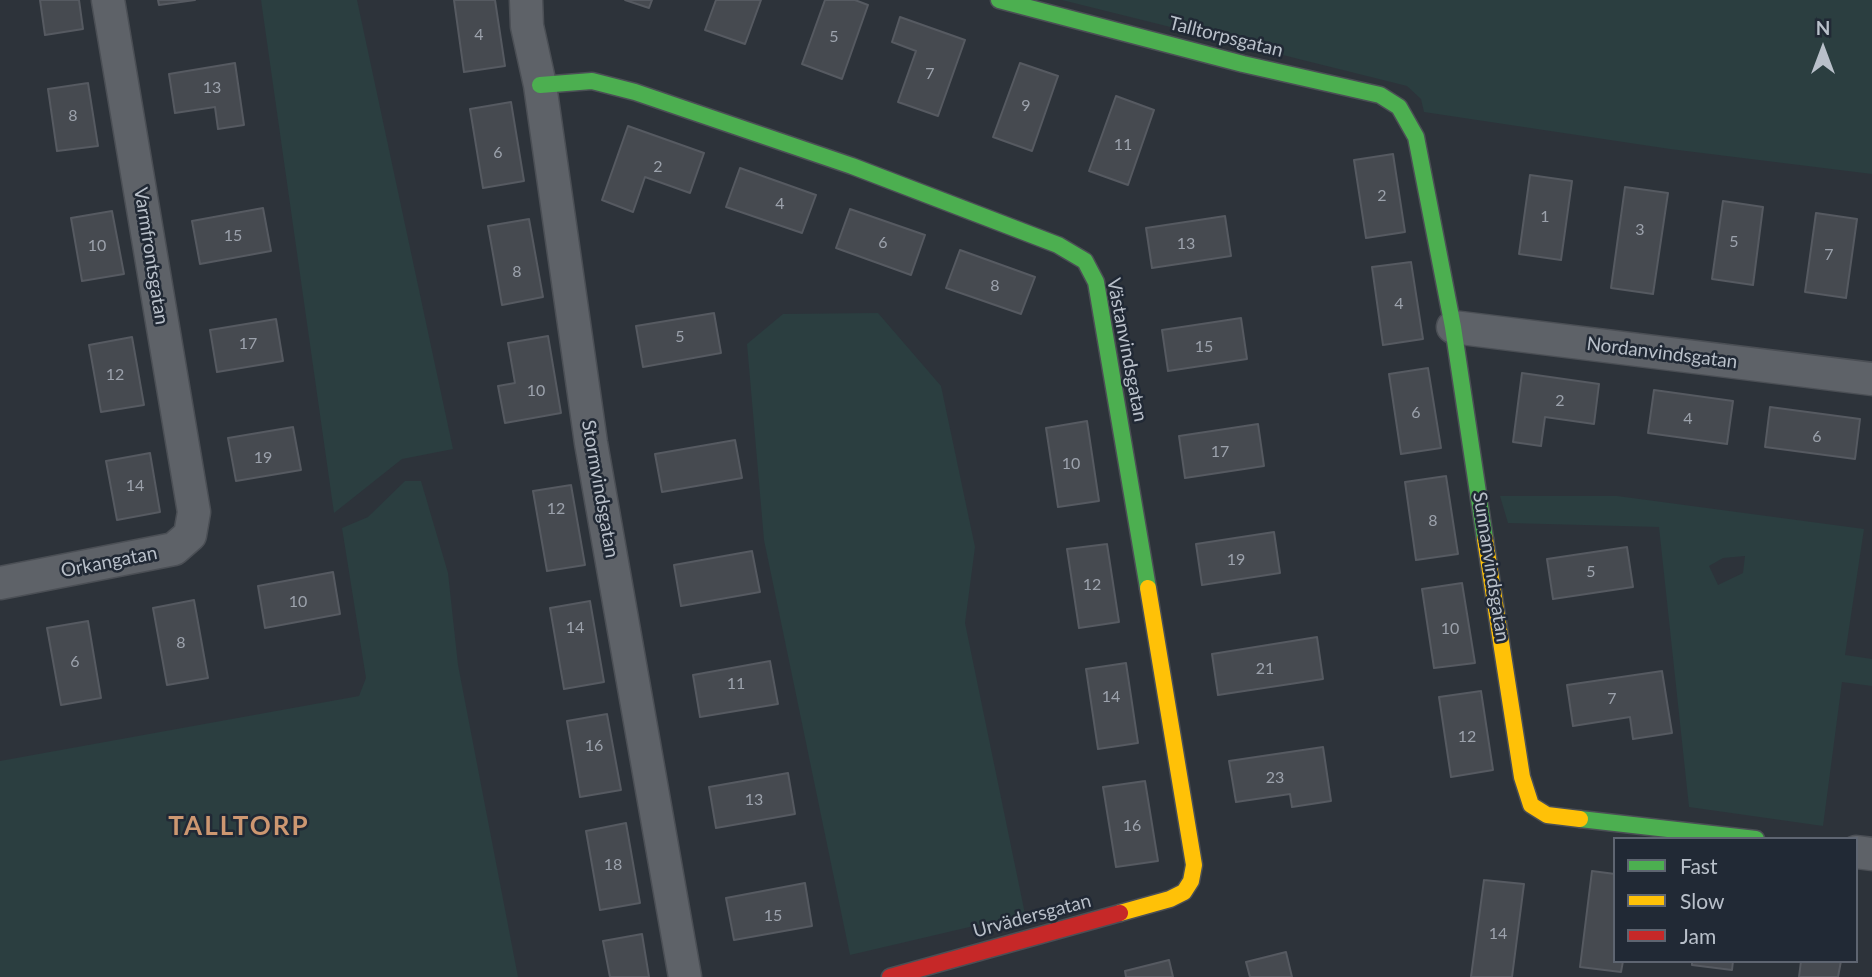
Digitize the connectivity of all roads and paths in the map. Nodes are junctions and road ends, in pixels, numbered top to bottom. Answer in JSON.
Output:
{"nodes":[{"id":1,"x":108,"y":0,"type":"edge"},
{"id":2,"x":526,"y":0,"type":"edge"},
{"id":3,"x":999,"y":0,"type":"edge"},
{"id":4,"x":540,"y":85,"type":"junction"},
{"id":5,"x":1399,"y":107,"type":"joint"},
{"id":6,"x":1453,"y":327,"type":"junction"},
{"id":7,"x":1872,"y":379,"type":"edge"},
{"id":8,"x":194,"y":512,"type":"joint"},
{"id":9,"x":0,"y":583,"type":"edge"},
{"id":10,"x":1739,"y":837,"type":"edge"},
{"id":11,"x":1184,"y":892,"type":"joint"},
{"id":12,"x":685,"y":977,"type":"edge"},
{"id":13,"x":890,"y":977,"type":"edge"}],
"edges":[{"from":1,"to":8,"type":"street","name":"Varmfrontsgatan"},
{"from":2,"to":4,"type":"street","name":"Stormvindsgatan"},
{"from":3,"to":5,"type":"street","name":"Talltorpsgatan"},
{"from":4,"to":11,"type":"street","name":"Västanvindsgatan"},
{"from":4,"to":12,"type":"street","name":"Stormvindsgatan"},
{"from":5,"to":6,"type":"street","name":"Sunnanvindsgatan"},
{"from":6,"to":7,"type":"street","name":"Nordanvindsgatan"},
{"from":6,"to":10,"type":"street","name":"Sunnanvindsgatan"},
{"from":8,"to":9,"type":"street","name":"Orkangatan"},
{"from":11,"to":13,"type":"street","name":"Urvädersgatan"}]}
